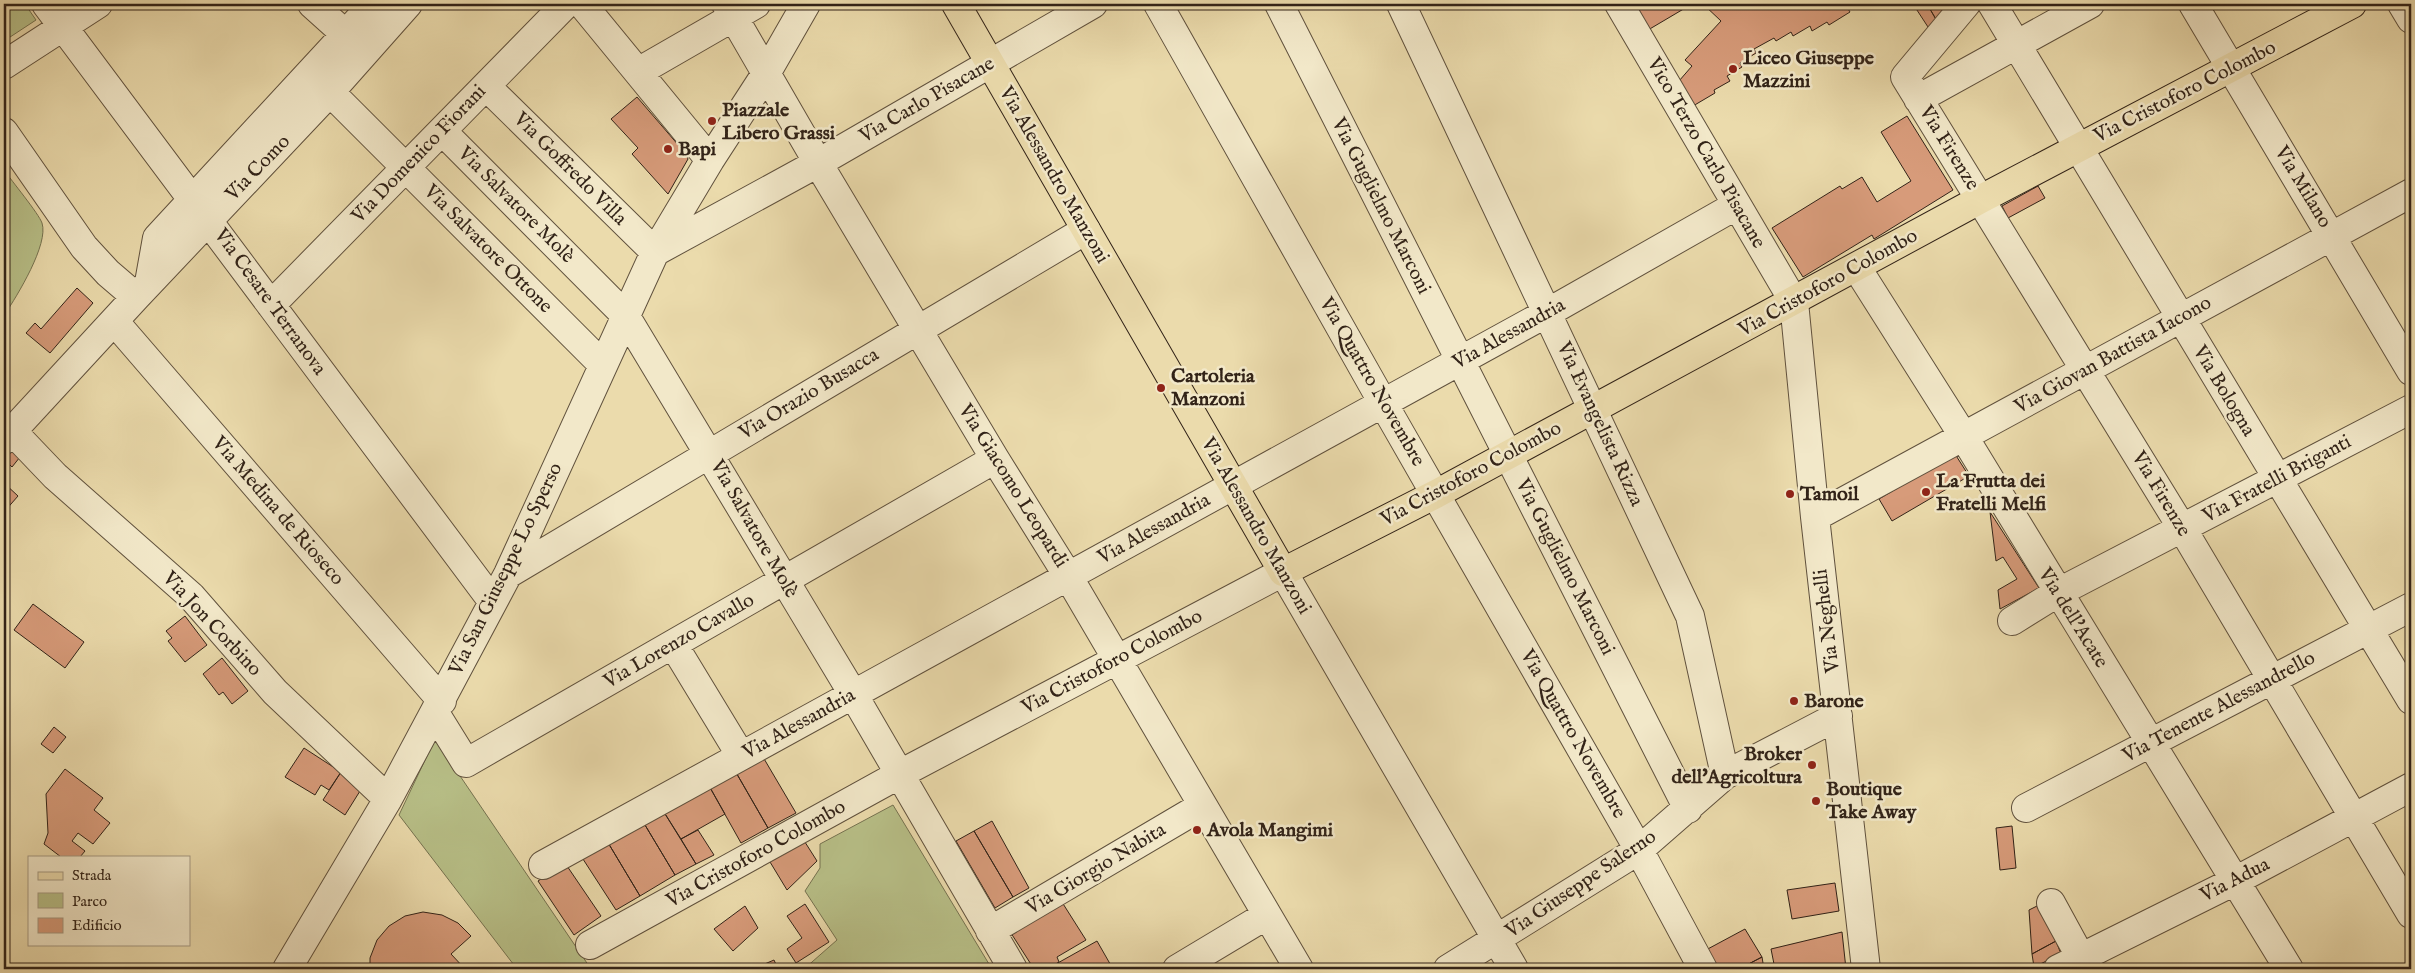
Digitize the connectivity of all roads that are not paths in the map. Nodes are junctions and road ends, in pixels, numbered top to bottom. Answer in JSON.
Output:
{"nodes":[{"id":1,"x":46,"y":4,"type":"edge"},
{"id":2,"x":98,"y":4,"type":"edge"},
{"id":3,"x":312,"y":4,"type":"edge"},
{"id":4,"x":378,"y":4,"type":"edge"},
{"id":5,"x":408,"y":4,"type":"edge"},
{"id":6,"x":566,"y":4,"type":"edge"},
{"id":7,"x":582,"y":4,"type":"edge"},
{"id":8,"x":806,"y":4,"type":"edge"},
{"id":9,"x":956,"y":4,"type":"edge"},
{"id":10,"x":1093,"y":4,"type":"edge"},
{"id":11,"x":1158,"y":4,"type":"edge"},
{"id":12,"x":1279,"y":4,"type":"edge"},
{"id":13,"x":1401,"y":4,"type":"edge"},
{"id":14,"x":1619,"y":4,"type":"edge"},
{"id":15,"x":1966,"y":4,"type":"edge"},
{"id":16,"x":1992,"y":4,"type":"edge"},
{"id":17,"x":2090,"y":4,"type":"edge"},
{"id":18,"x":2193,"y":4,"type":"edge"},
{"id":19,"x":2352,"y":4,"type":"edge"},
{"id":20,"x":2402,"y":4,"type":"edge"},
{"id":21,"x":739,"y":8,"type":"edge"},
{"id":22,"x":2411,"y":20,"type":"edge"},
{"id":23,"x":63,"y":27,"type":"junction"},
{"id":24,"x":356,"y":43,"type":"junction"},
{"id":25,"x":2015,"y":44,"type":"junction"},
{"id":26,"x":990,"y":63,"type":"junction"},
{"id":27,"x":4,"y":65,"type":"edge"},
{"id":28,"x":2231,"y":69,"type":"junction"},
{"id":29,"x":638,"y":72,"type":"junction"},
{"id":30,"x":767,"y":72,"type":"junction"},
{"id":31,"x":486,"y":86,"type":"junction"},
{"id":32,"x":1911,"y":88,"type":"junction"},
{"id":33,"x":330,"y":92,"type":"junction"},
{"id":34,"x":442,"y":131,"type":"junction"},
{"id":35,"x":4,"y":132,"type":"edge"},
{"id":36,"x":2078,"y":147,"type":"junction"},
{"id":37,"x":710,"y":160,"type":"junction"},
{"id":38,"x":818,"y":163,"type":"junction"},
{"id":39,"x":406,"y":167,"type":"junction"},
{"id":40,"x":2411,"y":193,"type":"edge"},
{"id":41,"x":1981,"y":199,"type":"junction"},
{"id":42,"x":1737,"y":205,"type":"junction"},
{"id":43,"x":201,"y":209,"type":"junction"},
{"id":44,"x":1086,"y":230,"type":"junction"},
{"id":45,"x":2333,"y":236,"type":"junction"},
{"id":46,"x":655,"y":252,"type":"junction"},
{"id":47,"x":1857,"y":268,"type":"junction"},
{"id":48,"x":142,"y":290,"type":"junction"},
{"id":49,"x":1794,"y":302,"type":"junction"},
{"id":50,"x":271,"y":305,"type":"junction"},
{"id":51,"x":1547,"y":313,"type":"junction"},
{"id":52,"x":625,"y":315,"type":"junction"},
{"id":53,"x":2180,"y":318,"type":"junction"},
{"id":54,"x":114,"y":321,"type":"junction"},
{"id":55,"x":918,"y":330,"type":"junction"},
{"id":56,"x":1460,"y":361,"type":"junction"},
{"id":57,"x":603,"y":365,"type":"junction"},
{"id":58,"x":2085,"y":371,"type":"junction"},
{"id":59,"x":2411,"y":371,"type":"edge"},
{"id":60,"x":1383,"y":403,"type":"junction"},
{"id":61,"x":1593,"y":409,"type":"junction"},
{"id":62,"x":2411,"y":409,"type":"edge"},
{"id":63,"x":8,"y":436,"type":"edge"},
{"id":64,"x":1964,"y":436,"type":"junction"},
{"id":65,"x":709,"y":453,"type":"junction"},
{"id":66,"x":1507,"y":454,"type":"junction"},
{"id":67,"x":995,"y":459,"type":"junction"},
{"id":68,"x":2277,"y":479,"type":"junction"},
{"id":69,"x":1232,"y":486,"type":"junction"},
{"id":70,"x":1436,"y":494,"type":"junction"},
{"id":71,"x":1815,"y":517,"type":"junction"},
{"id":72,"x":2182,"y":528,"type":"junction"},
{"id":73,"x":1282,"y":572,"type":"junction"},
{"id":74,"x":508,"y":574,"type":"junction"},
{"id":75,"x":1068,"y":576,"type":"junction"},
{"id":76,"x":784,"y":580,"type":"junction"},
{"id":77,"x":2057,"y":593,"type":"junction"},
{"id":78,"x":493,"y":602,"type":"junction"},
{"id":79,"x":2411,"y":606,"type":"edge"},
{"id":80,"x":2012,"y":621,"type":"dead end"},
{"id":81,"x":2368,"y":629,"type":"junction"},
{"id":82,"x":673,"y":644,"type":"junction"},
{"id":83,"x":1116,"y":659,"type":"junction"},
{"id":84,"x":2272,"y":680,"type":"junction"},
{"id":85,"x":853,"y":694,"type":"junction"},
{"id":86,"x":2411,"y":700,"type":"edge"},
{"id":87,"x":438,"y":707,"type":"junction"},
{"id":88,"x":1838,"y":716,"type":"junction"},
{"id":89,"x":2150,"y":743,"type":"junction"},
{"id":90,"x":741,"y":756,"type":"junction"},
{"id":91,"x":900,"y":774,"type":"junction"},
{"id":92,"x":1726,"y":775,"type":"junction"},
{"id":93,"x":2411,"y":787,"type":"edge"},
{"id":94,"x":388,"y":799,"type":"junction"},
{"id":95,"x":1202,"y":806,"type":"junction"},
{"id":96,"x":2026,"y":808,"type":"dead end"},
{"id":97,"x":1688,"y":809,"type":"junction"},
{"id":98,"x":2354,"y":818,"type":"junction"},
{"id":99,"x":1639,"y":850,"type":"junction"},
{"id":100,"x":543,"y":865,"type":"dead end"},
{"id":101,"x":2235,"y":881,"type":"junction"},
{"id":102,"x":2051,"y":903,"type":"dead end"},
{"id":103,"x":2411,"y":914,"type":"edge"},
{"id":104,"x":1267,"y":915,"type":"junction"},
{"id":105,"x":990,"y":931,"type":"junction"},
{"id":106,"x":1498,"y":940,"type":"junction"},
{"id":107,"x":590,"y":945,"type":"dead end"},
{"id":108,"x":2075,"y":965,"type":"edge"},
{"id":109,"x":287,"y":969,"type":"edge"},
{"id":110,"x":1013,"y":969,"type":"edge"},
{"id":111,"x":1177,"y":969,"type":"edge"},
{"id":112,"x":1299,"y":969,"type":"edge"},
{"id":113,"x":1448,"y":969,"type":"edge"},
{"id":114,"x":1514,"y":969,"type":"edge"},
{"id":115,"x":1703,"y":969,"type":"edge"},
{"id":116,"x":1866,"y":969,"type":"edge"},
{"id":117,"x":2289,"y":969,"type":"edge"}],
"edges":[{"from":1,"to":23,"type":"street","name":"Via Cesare Terranova"},
{"from":2,"to":23,"type":"street"},
{"from":3,"to":24,"type":"street"},
{"from":4,"to":24,"type":"street"},
{"from":5,"to":24,"type":"street","name":"Via Como"},
{"from":6,"to":31,"type":"street","name":"Via Domenico Fiorani"},
{"from":7,"to":29,"type":"street"},
{"from":8,"to":30,"type":"street","name":"Via San Giuseppe Lo Sperso"},
{"from":9,"to":26,"type":"main road","name":"Via Alessandro Manzoni"},
{"from":10,"to":26,"type":"street","name":"Via Carlo Pisacane"},
{"from":11,"to":60,"type":"street","name":"Via Quattro Novembre"},
{"from":12,"to":56,"type":"street","name":"Via Guglielmo Marconi"},
{"from":13,"to":51,"type":"street","name":"Via Evangelista Rizza"},
{"from":14,"to":42,"type":"street","name":"Vico Terzo Carlo Pisacane"},
{"from":15,"to":32,"type":"street"},
{"from":16,"to":25,"type":"street","name":"Via Bologna"},
{"from":17,"to":25,"type":"street"},
{"from":18,"to":28,"type":"street","name":"Via Milano"},
{"from":19,"to":28,"type":"main road","name":"Via Cristoforo Colombo"},
{"from":20,"to":22,"type":"street"},
{"from":21,"to":29,"type":"street"},
{"from":21,"to":30,"type":"street","name":"Via Giacomo Leopardi"},
{"from":23,"to":27,"type":"street"},
{"from":23,"to":43,"type":"street","name":"Via Cesare Terranova"},
{"from":24,"to":33,"type":"street","name":"Via Como"},
{"from":24,"to":43,"type":"street"},
{"from":25,"to":32,"type":"street"},
{"from":25,"to":36,"type":"street","name":"Via Bologna"},
{"from":26,"to":38,"type":"street","name":"Via Carlo Pisacane"},
{"from":26,"to":44,"type":"main road","name":"Via Alessandro Manzoni"},
{"from":28,"to":36,"type":"main road","name":"Via Cristoforo Colombo"},
{"from":28,"to":45,"type":"street","name":"Via Milano"},
{"from":29,"to":37,"type":"street"},
{"from":30,"to":37,"type":"street","name":"Via San Giuseppe Lo Sperso"},
{"from":30,"to":38,"type":"street","name":"Via Giacomo Leopardi"},
{"from":31,"to":34,"type":"street","name":"Via Domenico Fiorani"},
{"from":31,"to":46,"type":"street","name":"Via Goffredo Villa"},
{"from":32,"to":41,"type":"street","name":"Via Firenze"},
{"from":33,"to":39,"type":"street","name":"Via Salvatore Ottone"},
{"from":33,"to":43,"type":"street","name":"Via Como"},
{"from":34,"to":39,"type":"street","name":"Via Domenico Fiorani"},
{"from":34,"to":52,"type":"street","name":"Via Salvatore Molè"},
{"from":35,"to":48,"type":"street"},
{"from":36,"to":41,"type":"main road","name":"Via Cristoforo Colombo"},
{"from":36,"to":53,"type":"street","name":"Via Bologna"},
{"from":37,"to":46,"type":"street","name":"Via San Giuseppe Lo Sperso"},
{"from":38,"to":46,"type":"street","name":"Via Carlo Pisacane"},
{"from":38,"to":55,"type":"street","name":"Via Giacomo Leopardi"},
{"from":39,"to":50,"type":"street","name":"Via Domenico Fiorani"},
{"from":39,"to":57,"type":"street","name":"Via Salvatore Ottone"},
{"from":40,"to":45,"type":"street","name":"Via Giovan Battista Iacono"},
{"from":41,"to":47,"type":"main road","name":"Via Cristoforo Colombo"},
{"from":41,"to":58,"type":"street","name":"Via Firenze"},
{"from":42,"to":49,"type":"street","name":"Vico Terzo Carlo Pisacane"},
{"from":42,"to":51,"type":"street","name":"Via Alessandria"},
{"from":43,"to":48,"type":"street"},
{"from":43,"to":50,"type":"street","name":"Via Cesare Terranova"},
{"from":44,"to":55,"type":"street","name":"Via Orazio Busacca"},
{"from":44,"to":69,"type":"main road","name":"Via Alessandro Manzoni"},
{"from":45,"to":53,"type":"street","name":"Via Giovan Battista Iacono"},
{"from":45,"to":59,"type":"street","name":"Via Milano"},
{"from":46,"to":52,"type":"street","name":"Via San Giuseppe Lo Sperso"},
{"from":47,"to":49,"type":"main road","name":"Via Cristoforo Colombo"},
{"from":47,"to":64,"type":"street","name":"Via dell'Acate"},
{"from":48,"to":54,"type":"street"},
{"from":49,"to":61,"type":"main road","name":"Via Cristoforo Colombo"},
{"from":49,"to":71,"type":"street","name":"Via Neghelli"},
{"from":50,"to":78,"type":"street","name":"Via Cesare Terranova"},
{"from":51,"to":56,"type":"street","name":"Via Alessandria"},
{"from":51,"to":61,"type":"street","name":"Via Evangelista Rizza"},
{"from":52,"to":57,"type":"street","name":"Via San Giuseppe Lo Sperso"},
{"from":52,"to":65,"type":"street","name":"Via Salvatore Molè"},
{"from":53,"to":58,"type":"street","name":"Via Giovan Battista Iacono"},
{"from":53,"to":68,"type":"street","name":"Via Bologna"},
{"from":54,"to":63,"type":"street"},
{"from":54,"to":87,"type":"street","name":"Via Medina de Rioseco"},
{"from":55,"to":65,"type":"street","name":"Via Orazio Busacca"},
{"from":55,"to":67,"type":"street","name":"Via Giacomo Leopardi"},
{"from":56,"to":60,"type":"street","name":"Via Alessandria"},
{"from":56,"to":66,"type":"street","name":"Via Guglielmo Marconi"},
{"from":57,"to":74,"type":"street","name":"Via San Giuseppe Lo Sperso"},
{"from":58,"to":64,"type":"street","name":"Via Giovan Battista Iacono"},
{"from":58,"to":72,"type":"street","name":"Via Firenze"},
{"from":60,"to":69,"type":"street","name":"Via Alessandria"},
{"from":60,"to":70,"type":"street","name":"Via Quattro Novembre"},
{"from":61,"to":66,"type":"main road","name":"Via Cristoforo Colombo"},
{"from":61,"to":92,"type":"street","name":"Via Evangelista Rizza"},
{"from":62,"to":68,"type":"street","name":"Via Fratelli Briganti"},
{"from":63,"to":94,"type":"street","name":"Via Jon Corbino"},
{"from":64,"to":71,"type":"street","name":"Via Giovan Battista Iacono"},
{"from":64,"to":77,"type":"street","name":"Via dell'Acate"},
{"from":65,"to":74,"type":"street","name":"Via Orazio Busacca"},
{"from":65,"to":76,"type":"street","name":"Via Salvatore Molè"},
{"from":66,"to":70,"type":"main road","name":"Via Cristoforo Colombo"},
{"from":66,"to":97,"type":"street","name":"Via Guglielmo Marconi"},
{"from":67,"to":75,"type":"street","name":"Via Giacomo Leopardi"},
{"from":67,"to":76,"type":"street","name":"Via Lorenzo Cavallo"},
{"from":68,"to":72,"type":"street","name":"Via Fratelli Briganti"},
{"from":68,"to":81,"type":"street","name":"Via Bologna"},
{"from":69,"to":73,"type":"main road","name":"Via Alessandro Manzoni"},
{"from":69,"to":75,"type":"street","name":"Via Alessandria"},
{"from":70,"to":73,"type":"main road","name":"Via Cristoforo Colombo"},
{"from":70,"to":99,"type":"street","name":"Via Quattro Novembre"},
{"from":71,"to":88,"type":"street","name":"Via Neghelli"},
{"from":72,"to":77,"type":"street","name":"Via Fratelli Briganti"},
{"from":72,"to":84,"type":"street","name":"Via Firenze"},
{"from":73,"to":83,"type":"street","name":"Via Cristoforo Colombo"},
{"from":73,"to":106,"type":"street","name":"Via Alessandro Manzoni"},
{"from":74,"to":78,"type":"street","name":"Via San Giuseppe Lo Sperso"},
{"from":75,"to":83,"type":"street","name":"Via Giacomo Leopardi"},
{"from":75,"to":85,"type":"street","name":"Via Alessandria"},
{"from":76,"to":82,"type":"street","name":"Via Lorenzo Cavallo"},
{"from":76,"to":85,"type":"street","name":"Via Salvatore Molè"},
{"from":77,"to":80,"type":"street","name":"Via Fratelli Briganti"},
{"from":77,"to":89,"type":"street","name":"Via dell'Acate"},
{"from":78,"to":87,"type":"street","name":"Via San Giuseppe Lo Sperso"},
{"from":79,"to":81,"type":"street","name":"Via Tenente Alessandrello"},
{"from":81,"to":84,"type":"street","name":"Via Tenente Alessandrello"},
{"from":81,"to":86,"type":"street","name":"Via Bologna"},
{"from":82,"to":87,"type":"street","name":"Via Lorenzo Cavallo"},
{"from":82,"to":90,"type":"street"},
{"from":83,"to":91,"type":"street","name":"Via Cristoforo Colombo"},
{"from":83,"to":95,"type":"street","name":"Via Giacomo Leopardi"},
{"from":84,"to":89,"type":"street","name":"Via Tenente Alessandrello"},
{"from":84,"to":98,"type":"street","name":"Via Firenze"},
{"from":85,"to":90,"type":"street","name":"Via Alessandria"},
{"from":85,"to":91,"type":"street","name":"Via Salvatore Molè"},
{"from":87,"to":94,"type":"street","name":"Via San Giuseppe Lo Sperso"},
{"from":88,"to":92,"type":"street","name":"Via Giuseppe Salerno"},
{"from":88,"to":116,"type":"street","name":"Via Neghelli"},
{"from":89,"to":96,"type":"street","name":"Via Tenente Alessandrello"},
{"from":89,"to":101,"type":"street","name":"Via dell'Acate"},
{"from":90,"to":100,"type":"street","name":"Via Alessandria"},
{"from":91,"to":105,"type":"street","name":"Via Salvatore Molè"},
{"from":91,"to":107,"type":"street","name":"Via Cristoforo Colombo"},
{"from":92,"to":97,"type":"street","name":"Via Giuseppe Salerno"},
{"from":93,"to":98,"type":"street","name":"Via Adua"},
{"from":94,"to":109,"type":"street","name":"Via San Giuseppe Lo Sperso"},
{"from":95,"to":104,"type":"street","name":"Via Giacomo Leopardi"},
{"from":95,"to":105,"type":"street","name":"Via Giorgio Nabita"},
{"from":97,"to":99,"type":"street","name":"Via Giuseppe Salerno"},
{"from":98,"to":101,"type":"street","name":"Via Adua"},
{"from":98,"to":103,"type":"street","name":"Via Firenze"},
{"from":99,"to":106,"type":"street","name":"Via Giuseppe Salerno"},
{"from":99,"to":115,"type":"street","name":"Via Quattro Novembre"},
{"from":101,"to":108,"type":"street","name":"Via Adua"},
{"from":101,"to":117,"type":"street","name":"Via dell'Acate"},
{"from":102,"to":108,"type":"street"},
{"from":104,"to":111,"type":"street"},
{"from":104,"to":112,"type":"street","name":"Via Giacomo Leopardi"},
{"from":105,"to":110,"type":"street","name":"Via Salvatore Molè"},
{"from":106,"to":113,"type":"street","name":"Via Giuseppe Salerno"},
{"from":106,"to":114,"type":"street","name":"Via Alessandro Manzoni"}]}
